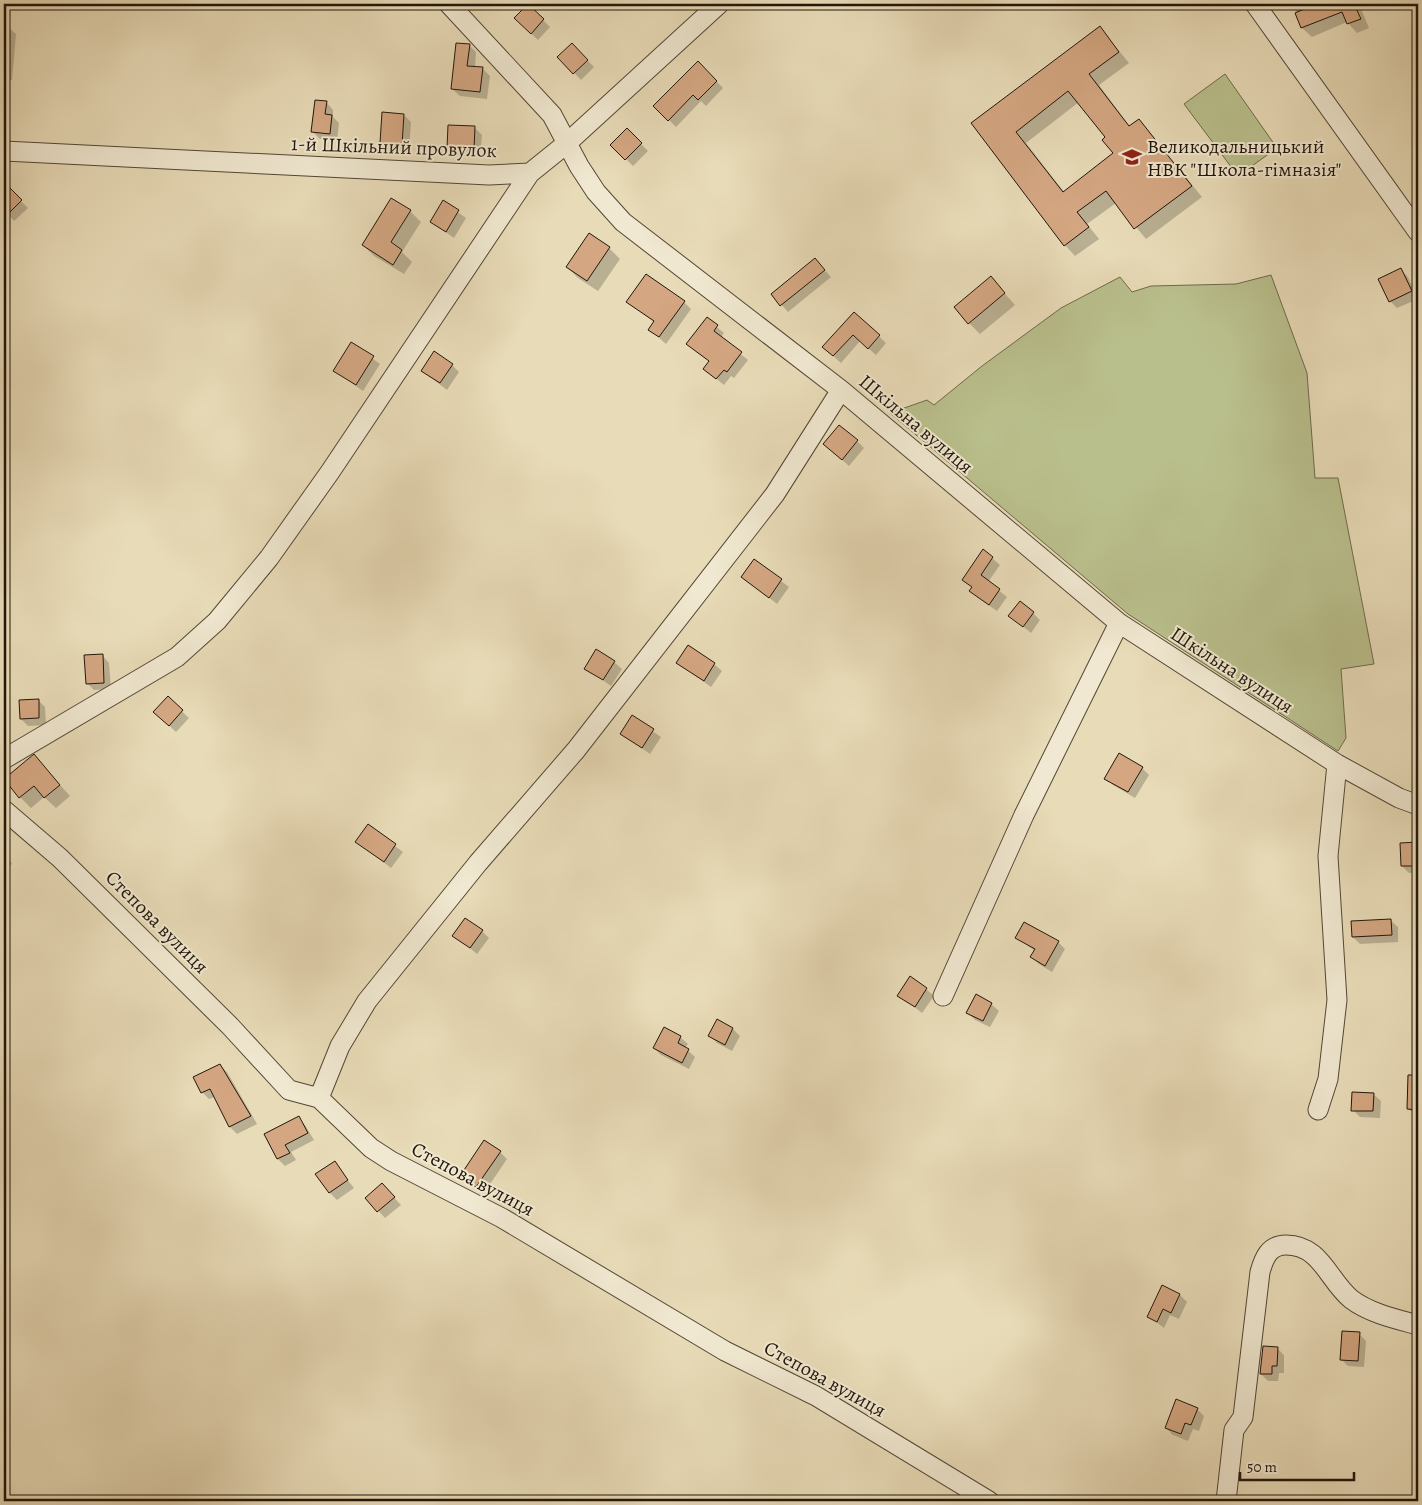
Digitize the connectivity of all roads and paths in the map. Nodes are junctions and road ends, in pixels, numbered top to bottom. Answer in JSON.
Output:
{"nodes":[{"id":1,"x":449,"y":4,"type":"edge"},
{"id":2,"x":719,"y":4,"type":"edge"},
{"id":3,"x":1254,"y":4,"type":"edge"},
{"id":4,"x":566,"y":144,"type":"junction"},
{"id":5,"x":4,"y":151,"type":"edge"},
{"id":6,"x":530,"y":173,"type":"junction"},
{"id":7,"x":1418,"y":232,"type":"edge"},
{"id":8,"x":841,"y":390,"type":"junction"},
{"id":9,"x":1119,"y":623,"type":"junction"},
{"id":10,"x":4,"y":759,"type":"edge"},
{"id":11,"x":1337,"y":764,"type":"junction"},
{"id":12,"x":1418,"y":805,"type":"edge"},
{"id":13,"x":4,"y":810,"type":"edge"},
{"id":14,"x":943,"y":996,"type":"dead end"},
{"id":15,"x":319,"y":1098,"type":"junction"},
{"id":16,"x":1318,"y":1110,"type":"dead end"},
{"id":17,"x":1418,"y":1325,"type":"edge"},
{"id":18,"x":989,"y":1501,"type":"edge"},
{"id":19,"x":1226,"y":1501,"type":"edge"}],
"edges":[{"from":1,"to":4,"type":"street","name":"Шкільна вулиця"},
{"from":2,"to":4,"type":"street"},
{"from":3,"to":7,"type":"street"},
{"from":4,"to":6,"type":"street"},
{"from":4,"to":8,"type":"street","name":"Шкільна вулиця"},
{"from":5,"to":6,"type":"street","name":"1-й Шкільний провулок"},
{"from":6,"to":10,"type":"street"},
{"from":8,"to":9,"type":"street","name":"Шкільна вулиця"},
{"from":8,"to":15,"type":"street"},
{"from":9,"to":11,"type":"street","name":"Шкільна вулиця"},
{"from":9,"to":14,"type":"street"},
{"from":11,"to":12,"type":"street","name":"Шкільна вулиця"},
{"from":11,"to":16,"type":"street"},
{"from":13,"to":15,"type":"street","name":"Степова вулиця"},
{"from":15,"to":18,"type":"street","name":"Степова вулиця"},
{"from":17,"to":19,"type":"street"}]}
